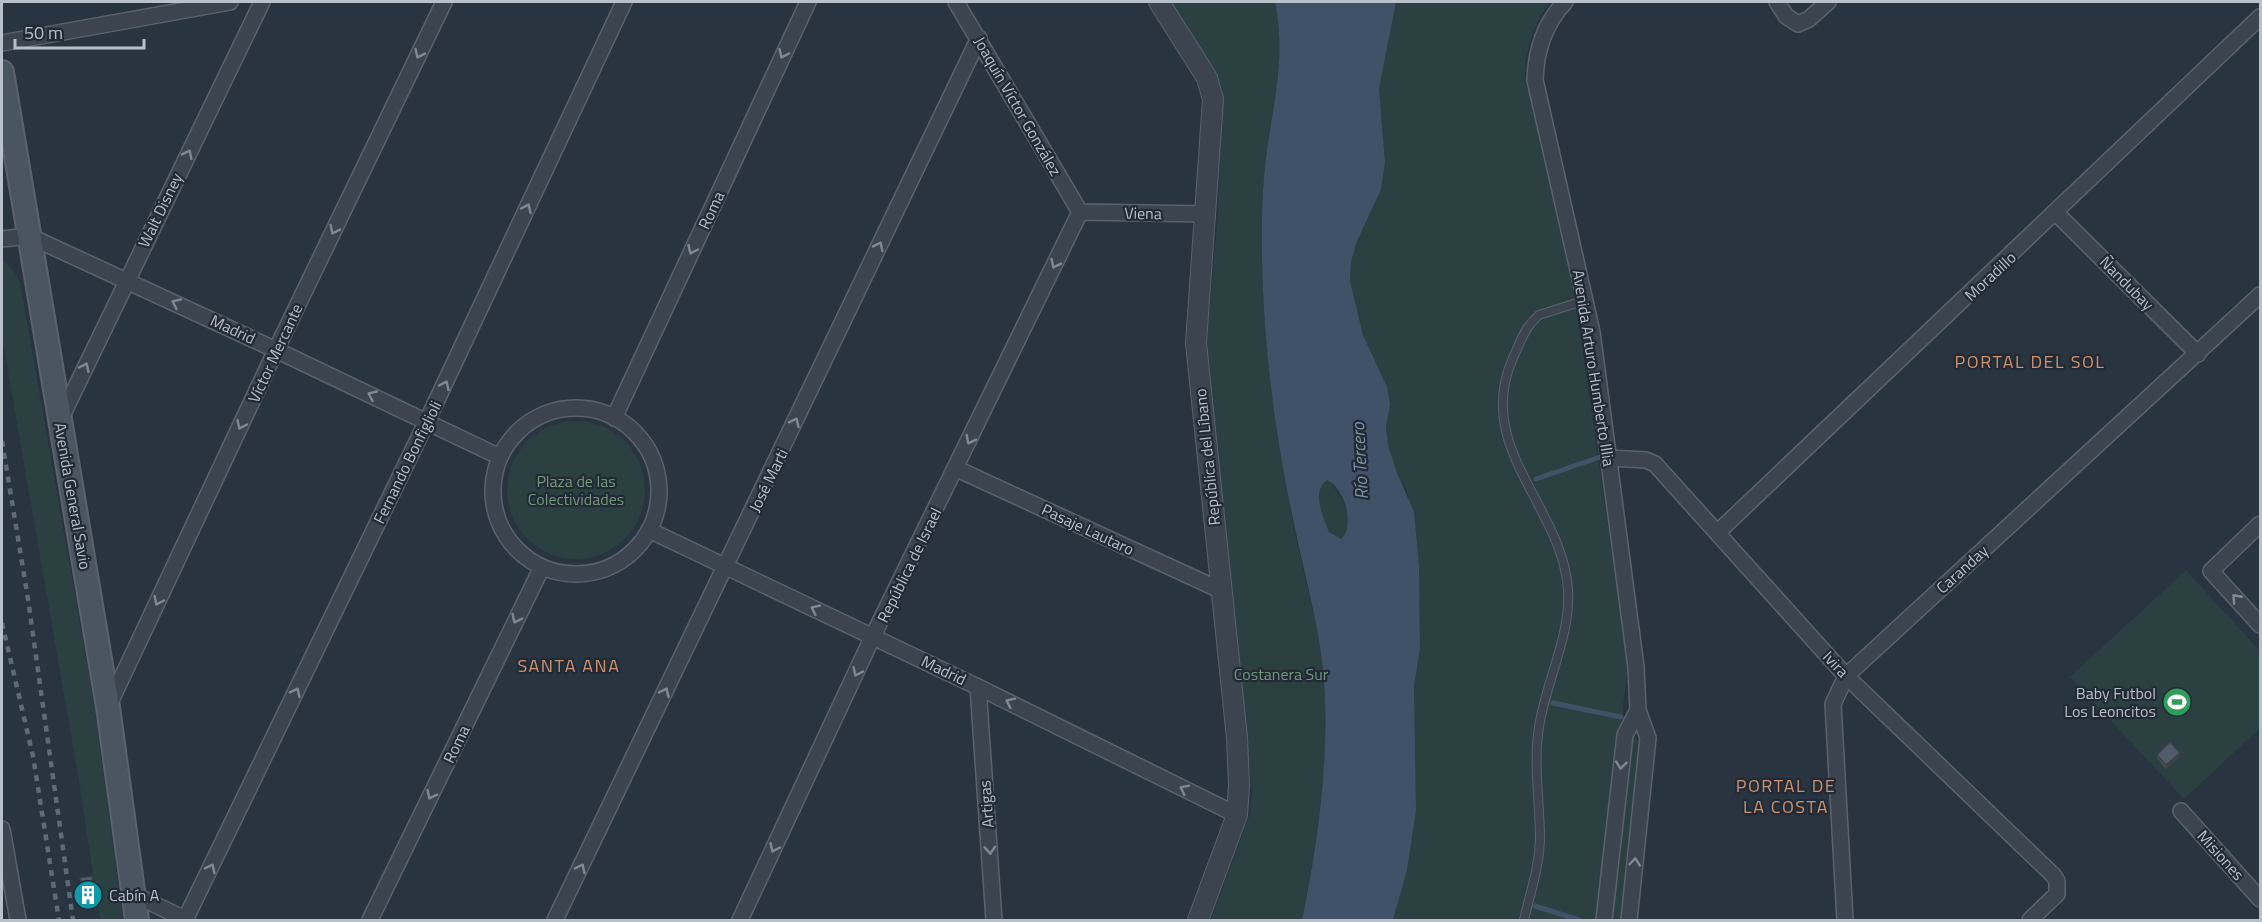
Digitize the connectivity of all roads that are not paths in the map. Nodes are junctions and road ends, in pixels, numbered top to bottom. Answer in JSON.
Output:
{"nodes":[{"id":1,"x":230,"y":2,"type":"edge"},
{"id":2,"x":262,"y":2,"type":"edge"},
{"id":3,"x":444,"y":2,"type":"edge"},
{"id":4,"x":624,"y":2,"type":"edge"},
{"id":5,"x":808,"y":2,"type":"edge"},
{"id":6,"x":957,"y":2,"type":"edge"},
{"id":7,"x":1159,"y":2,"type":"edge"},
{"id":8,"x":1565,"y":2,"type":"edge"},
{"id":9,"x":1777,"y":2,"type":"edge"},
{"id":10,"x":1828,"y":2,"type":"edge"},
{"id":11,"x":2260,"y":17,"type":"edge"},
{"id":12,"x":979,"y":38,"type":"junction"},
{"id":13,"x":2,"y":43,"type":"edge"},
{"id":14,"x":2,"y":72,"type":"edge"},
{"id":15,"x":1080,"y":212,"type":"junction"},
{"id":16,"x":2056,"y":213,"type":"junction"},
{"id":17,"x":1207,"y":214,"type":"junction"},
{"id":18,"x":29,"y":236,"type":"junction"},
{"id":19,"x":2,"y":239,"type":"edge"},
{"id":20,"x":126,"y":279,"type":"junction"},
{"id":21,"x":2260,"y":296,"type":"edge"},
{"id":22,"x":1586,"y":300,"type":"junction"},
{"id":23,"x":276,"y":350,"type":"junction"},
{"id":24,"x":2198,"y":354,"type":"junction"},
{"id":25,"x":614,"y":418,"type":"junction"},
{"id":26,"x":60,"y":420,"type":"junction"},
{"id":27,"x":428,"y":421,"type":"junction"},
{"id":28,"x":500,"y":457,"type":"junction"},
{"id":29,"x":1609,"y":458,"type":"junction"},
{"id":30,"x":957,"y":469,"type":"junction"},
{"id":31,"x":2260,"y":525,"type":"edge"},
{"id":32,"x":649,"y":530,"type":"junction"},
{"id":33,"x":1718,"y":532,"type":"junction"},
{"id":34,"x":726,"y":566,"type":"junction"},
{"id":35,"x":542,"y":567,"type":"junction"},
{"id":36,"x":1220,"y":590,"type":"junction"},
{"id":37,"x":2260,"y":625,"type":"edge"},
{"id":38,"x":873,"y":636,"type":"junction"},
{"id":39,"x":1846,"y":676,"type":"junction"},
{"id":40,"x":978,"y":687,"type":"junction"},
{"id":41,"x":108,"y":706,"type":"junction"},
{"id":42,"x":1638,"y":710,"type":"junction"},
{"id":43,"x":2181,"y":811,"type":"dead end"},
{"id":44,"x":1237,"y":815,"type":"junction"},
{"id":45,"x":2,"y":829,"type":"edge"},
{"id":46,"x":133,"y":894,"type":"junction"},
{"id":47,"x":2260,"y":899,"type":"edge"},
{"id":48,"x":186,"y":920,"type":"edge"},
{"id":49,"x":18,"y":921,"type":"edge"},
{"id":50,"x":136,"y":921,"type":"edge"},
{"id":51,"x":370,"y":921,"type":"edge"},
{"id":52,"x":555,"y":921,"type":"edge"},
{"id":53,"x":740,"y":921,"type":"edge"},
{"id":54,"x":994,"y":921,"type":"edge"},
{"id":55,"x":1198,"y":921,"type":"edge"},
{"id":56,"x":1524,"y":921,"type":"edge"},
{"id":57,"x":1604,"y":921,"type":"edge"},
{"id":58,"x":1629,"y":921,"type":"edge"},
{"id":59,"x":1845,"y":921,"type":"edge"},
{"id":60,"x":2030,"y":921,"type":"edge"}],
"edges":[{"from":1,"to":13,"type":"street"},
{"from":20,"to":2,"type":"street","name":"Walt Disney","one_way":true},
{"from":3,"to":23,"type":"street","name":"Víctor Mercante","one_way":true},
{"from":27,"to":4,"type":"street","name":"Fernando Bonfiglioli","one_way":true},
{"from":5,"to":25,"type":"street","name":"Roma","one_way":true},
{"from":6,"to":12,"type":"street","name":"Joaquín Víctor González"},
{"from":7,"to":17,"type":"street","name":"República del Líbano"},
{"from":8,"to":22,"type":"street","name":"Avenida Arturo Humberto Illia"},
{"from":9,"to":10,"type":"street"},
{"from":11,"to":16,"type":"street","name":"Moradillo"},
{"from":12,"to":15,"type":"street","name":"Joaquín Víctor González"},
{"from":34,"to":12,"type":"street","name":"José Marti","one_way":true},
{"from":14,"to":18,"type":"main road","name":"Avenida General Savio"},
{"from":15,"to":17,"type":"street","name":"Viena"},
{"from":15,"to":30,"type":"street","name":"República de Israel","one_way":true},
{"from":16,"to":24,"type":"street","name":"Ñandubay"},
{"from":16,"to":33,"type":"street","name":"Moradillo"},
{"from":17,"to":36,"type":"street","name":"República del Líbano"},
{"from":18,"to":19,"type":"street"},
{"from":18,"to":20,"type":"street","name":"Madrid"},
{"from":18,"to":26,"type":"main road","name":"Avenida General Savio"},
{"from":23,"to":20,"type":"street","name":"Madrid","one_way":true},
{"from":26,"to":20,"type":"street","name":"Walt Disney","one_way":true},
{"from":21,"to":24,"type":"street","name":"Caranday"},
{"from":22,"to":29,"type":"street","name":"Avenida Arturo Humberto Illia"},
{"from":22,"to":56,"type":"lane"},
{"from":27,"to":23,"type":"street","name":"Madrid","one_way":true},
{"from":23,"to":41,"type":"street","name":"Víctor Mercante","one_way":true},
{"from":24,"to":39,"type":"street","name":"Caranday"},
{"from":25,"to":28,"type":"street"},
{"from":25,"to":32,"type":"street"},
{"from":26,"to":41,"type":"main road","name":"Avenida General Savio"},
{"from":27,"to":28,"type":"street","name":"Madrid"},
{"from":48,"to":27,"type":"street","name":"Fernando Bonfiglioli","one_way":true},
{"from":28,"to":35,"type":"street"},
{"from":29,"to":33,"type":"street","name":"Ivira"},
{"from":29,"to":42,"type":"street","name":"Avenida Arturo Humberto Illia"},
{"from":30,"to":36,"type":"street","name":"Pasaje Lautaro"},
{"from":30,"to":38,"type":"street","name":"República de Israel"},
{"from":37,"to":31,"type":"street","one_way":true},
{"from":32,"to":34,"type":"street","name":"Madrid"},
{"from":32,"to":35,"type":"street"},
{"from":33,"to":39,"type":"street","name":"Ivira"},
{"from":38,"to":34,"type":"street","name":"Madrid","one_way":true},
{"from":52,"to":34,"type":"street","name":"José Marti","one_way":true},
{"from":35,"to":51,"type":"street","name":"Roma","one_way":true},
{"from":36,"to":44,"type":"street","name":"República del Líbano"},
{"from":38,"to":40,"type":"street","name":"Madrid"},
{"from":38,"to":53,"type":"street","name":"República de Israel","one_way":true},
{"from":39,"to":59,"type":"street","name":"Caranday"},
{"from":39,"to":60,"type":"street","name":"Ivira"},
{"from":44,"to":40,"type":"street","name":"Madrid","one_way":true},
{"from":40,"to":54,"type":"street","name":"Artigas","one_way":true},
{"from":41,"to":46,"type":"main road","name":"Avenida General Savio"},
{"from":42,"to":57,"type":"street","name":"Avenida Arturo Humberto Illia","one_way":true},
{"from":58,"to":42,"type":"street","name":"Avenida Arturo Humberto Illia","one_way":true},
{"from":43,"to":47,"type":"street","name":"Misiones"},
{"from":44,"to":55,"type":"street","name":"República del Líbano"},
{"from":45,"to":49,"type":"street"},
{"from":46,"to":48,"type":"street"},
{"from":46,"to":50,"type":"main road","name":"Avenida General Savio"}]}
